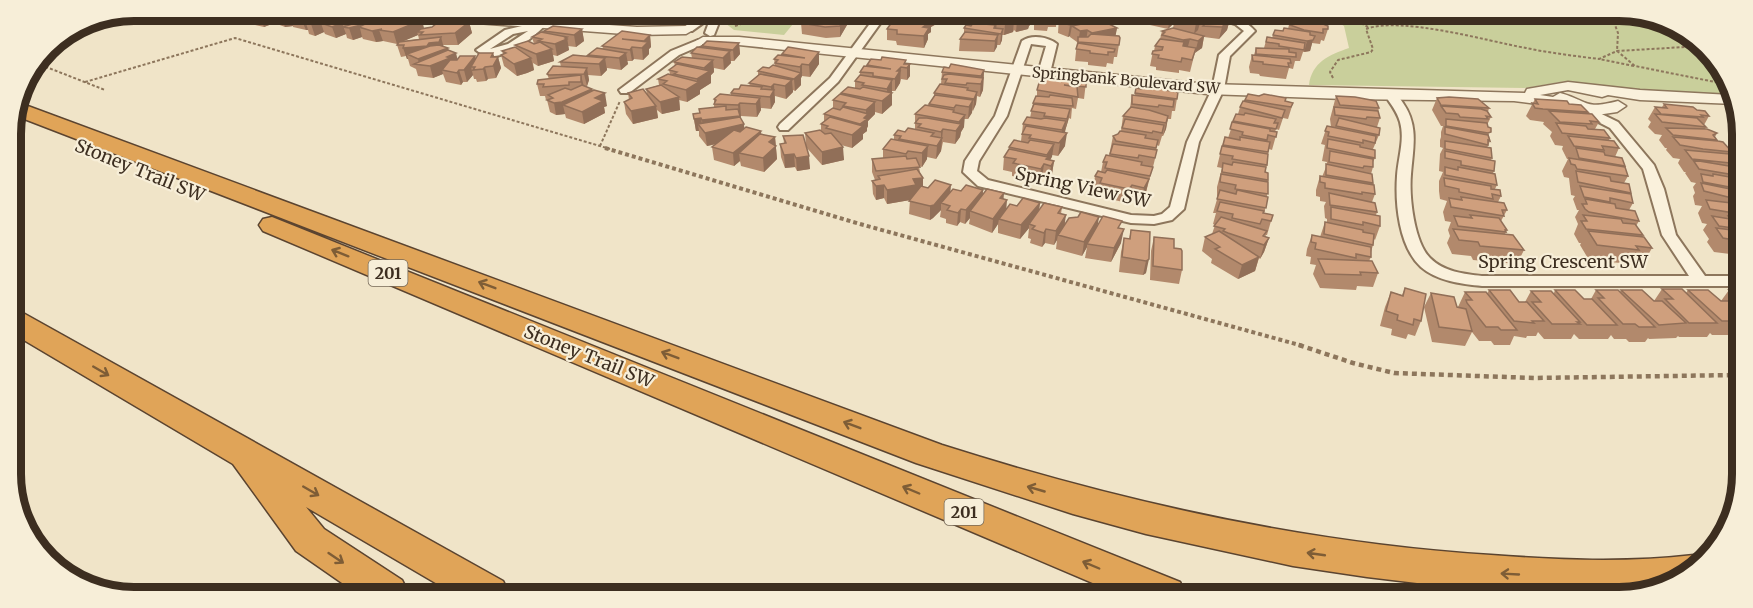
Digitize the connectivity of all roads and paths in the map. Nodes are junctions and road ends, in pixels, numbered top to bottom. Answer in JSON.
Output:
{"nodes":[{"id":1,"x":492,"y":21,"type":"edge"},
{"id":2,"x":543,"y":21,"type":"edge"},
{"id":3,"x":701,"y":21,"type":"edge"},
{"id":4,"x":711,"y":21,"type":"edge"},
{"id":5,"x":750,"y":21,"type":"edge"},
{"id":6,"x":877,"y":21,"type":"edge"},
{"id":7,"x":1235,"y":21,"type":"edge"},
{"id":8,"x":1357,"y":21,"type":"edge"},
{"id":9,"x":1615,"y":21,"type":"edge"},
{"id":10,"x":539,"y":25,"type":"junction"},
{"id":11,"x":1368,"y":27,"type":"junction"},
{"id":12,"x":727,"y":28,"type":"dead end"},
{"id":13,"x":680,"y":38,"type":"junction"},
{"id":14,"x":705,"y":38,"type":"junction"},
{"id":15,"x":1690,"y":47,"type":"edge"},
{"id":16,"x":1617,"y":51,"type":"junction"},
{"id":17,"x":854,"y":53,"type":"junction"},
{"id":18,"x":1599,"y":58,"type":"junction"},
{"id":19,"x":44,"y":66,"type":"edge"},
{"id":20,"x":1635,"y":66,"type":"junction"},
{"id":21,"x":1016,"y":70,"type":"junction"},
{"id":22,"x":1044,"y":73,"type":"junction"},
{"id":23,"x":85,"y":82,"type":"junction"},
{"id":24,"x":1719,"y":83,"type":"edge"},
{"id":25,"x":1558,"y":88,"type":"junction"},
{"id":26,"x":1590,"y":88,"type":"junction"},
{"id":27,"x":1218,"y":89,"type":"junction"},
{"id":28,"x":105,"y":90,"type":"dead end"},
{"id":29,"x":625,"y":90,"type":"joint"},
{"id":30,"x":1338,"y":94,"type":"junction"},
{"id":31,"x":1390,"y":94,"type":"junction"},
{"id":32,"x":1514,"y":96,"type":"junction"},
{"id":33,"x":1726,"y":100,"type":"edge"},
{"id":34,"x":1574,"y":105,"type":"junction"},
{"id":35,"x":1617,"y":107,"type":"junction"},
{"id":36,"x":1729,"y":110,"type":"edge"},
{"id":37,"x":23,"y":111,"type":"edge"},
{"id":38,"x":22,"y":122,"type":"edge"},
{"id":39,"x":1614,"y":125,"type":"junction"},
{"id":40,"x":784,"y":127,"type":"dead end"},
{"id":41,"x":600,"y":146,"type":"junction"},
{"id":42,"x":1701,"y":281,"type":"junction"},
{"id":43,"x":1732,"y":281,"type":"edge"},
{"id":44,"x":21,"y":325,"type":"edge"},
{"id":45,"x":1732,"y":375,"type":"edge"},
{"id":46,"x":242,"y":452,"type":"junction"},
{"id":47,"x":1667,"y":576,"type":"edge"},
{"id":48,"x":380,"y":587,"type":"edge"},
{"id":49,"x":478,"y":587,"type":"edge"},
{"id":50,"x":1146,"y":587,"type":"edge"}],
"edges":[{"from":1,"to":10,"type":"street"},
{"from":2,"to":10,"type":"street"},
{"from":3,"to":13,"type":"street"},
{"from":4,"to":14,"type":"street"},
{"from":5,"to":12,"type":"path"},
{"from":6,"to":17,"type":"street"},
{"from":7,"to":27,"type":"street"},
{"from":8,"to":11,"type":"path"},
{"from":9,"to":16,"type":"path"},
{"from":10,"to":10,"type":"street"},
{"from":10,"to":13,"type":"street"},
{"from":11,"to":18,"type":"path"},
{"from":11,"to":30,"type":"path"},
{"from":13,"to":14,"type":"street","name":"Springbank Boulevard SW"},
{"from":13,"to":29,"type":"street"},
{"from":14,"to":17,"type":"street","name":"Springbank Boulevard SW"},
{"from":15,"to":16,"type":"path"},
{"from":16,"to":18,"type":"path"},
{"from":16,"to":20,"type":"path"},
{"from":17,"to":21,"type":"street","name":"Springbank Boulevard SW"},
{"from":17,"to":40,"type":"street"},
{"from":18,"to":20,"type":"path"},
{"from":19,"to":23,"type":"path"},
{"from":20,"to":24,"type":"path"},
{"from":21,"to":22,"type":"street","name":"Springbank Boulevard SW"},
{"from":21,"to":22,"type":"street"},
{"from":21,"to":27,"type":"street","name":"Spring View SW"},
{"from":22,"to":27,"type":"street","name":"Springbank Boulevard SW"},
{"from":23,"to":28,"type":"path"},
{"from":23,"to":41,"type":"path"},
{"from":25,"to":26,"type":"street","name":"Springbank Boulevard SW"},
{"from":25,"to":32,"type":"street","name":"Springbank Boulevard SW"},
{"from":25,"to":34,"type":"street"},
{"from":26,"to":33,"type":"street"},
{"from":26,"to":35,"type":"street"},
{"from":27,"to":30,"type":"street","name":"Springbank Boulevard SW"},
{"from":29,"to":41,"type":"path"},
{"from":30,"to":31,"type":"street","name":"Springbank Boulevard SW"},
{"from":31,"to":32,"type":"street","name":"Springbank Boulevard SW"},
{"from":31,"to":42,"type":"street","name":"Spring Crescent SW"},
{"from":32,"to":34,"type":"street","name":"Springbank Boulevard SW"},
{"from":34,"to":35,"type":"street","name":"Springbank Boulevard SW"},
{"from":34,"to":39,"type":"street"},
{"from":35,"to":36,"type":"street"},
{"from":35,"to":39,"type":"street"},
{"from":47,"to":37,"type":"highway","one_way":true},
{"from":50,"to":38,"type":"highway","name":"Stoney Trail SW","number":"201","one_way":true},
{"from":39,"to":42,"type":"street"},
{"from":41,"to":45,"type":"path"},
{"from":42,"to":43,"type":"street","name":"Spring Crescent SW"},
{"from":44,"to":46,"type":"highway","one_way":true},
{"from":46,"to":48,"type":"highway","one_way":true},
{"from":46,"to":49,"type":"highway","one_way":true}]}
